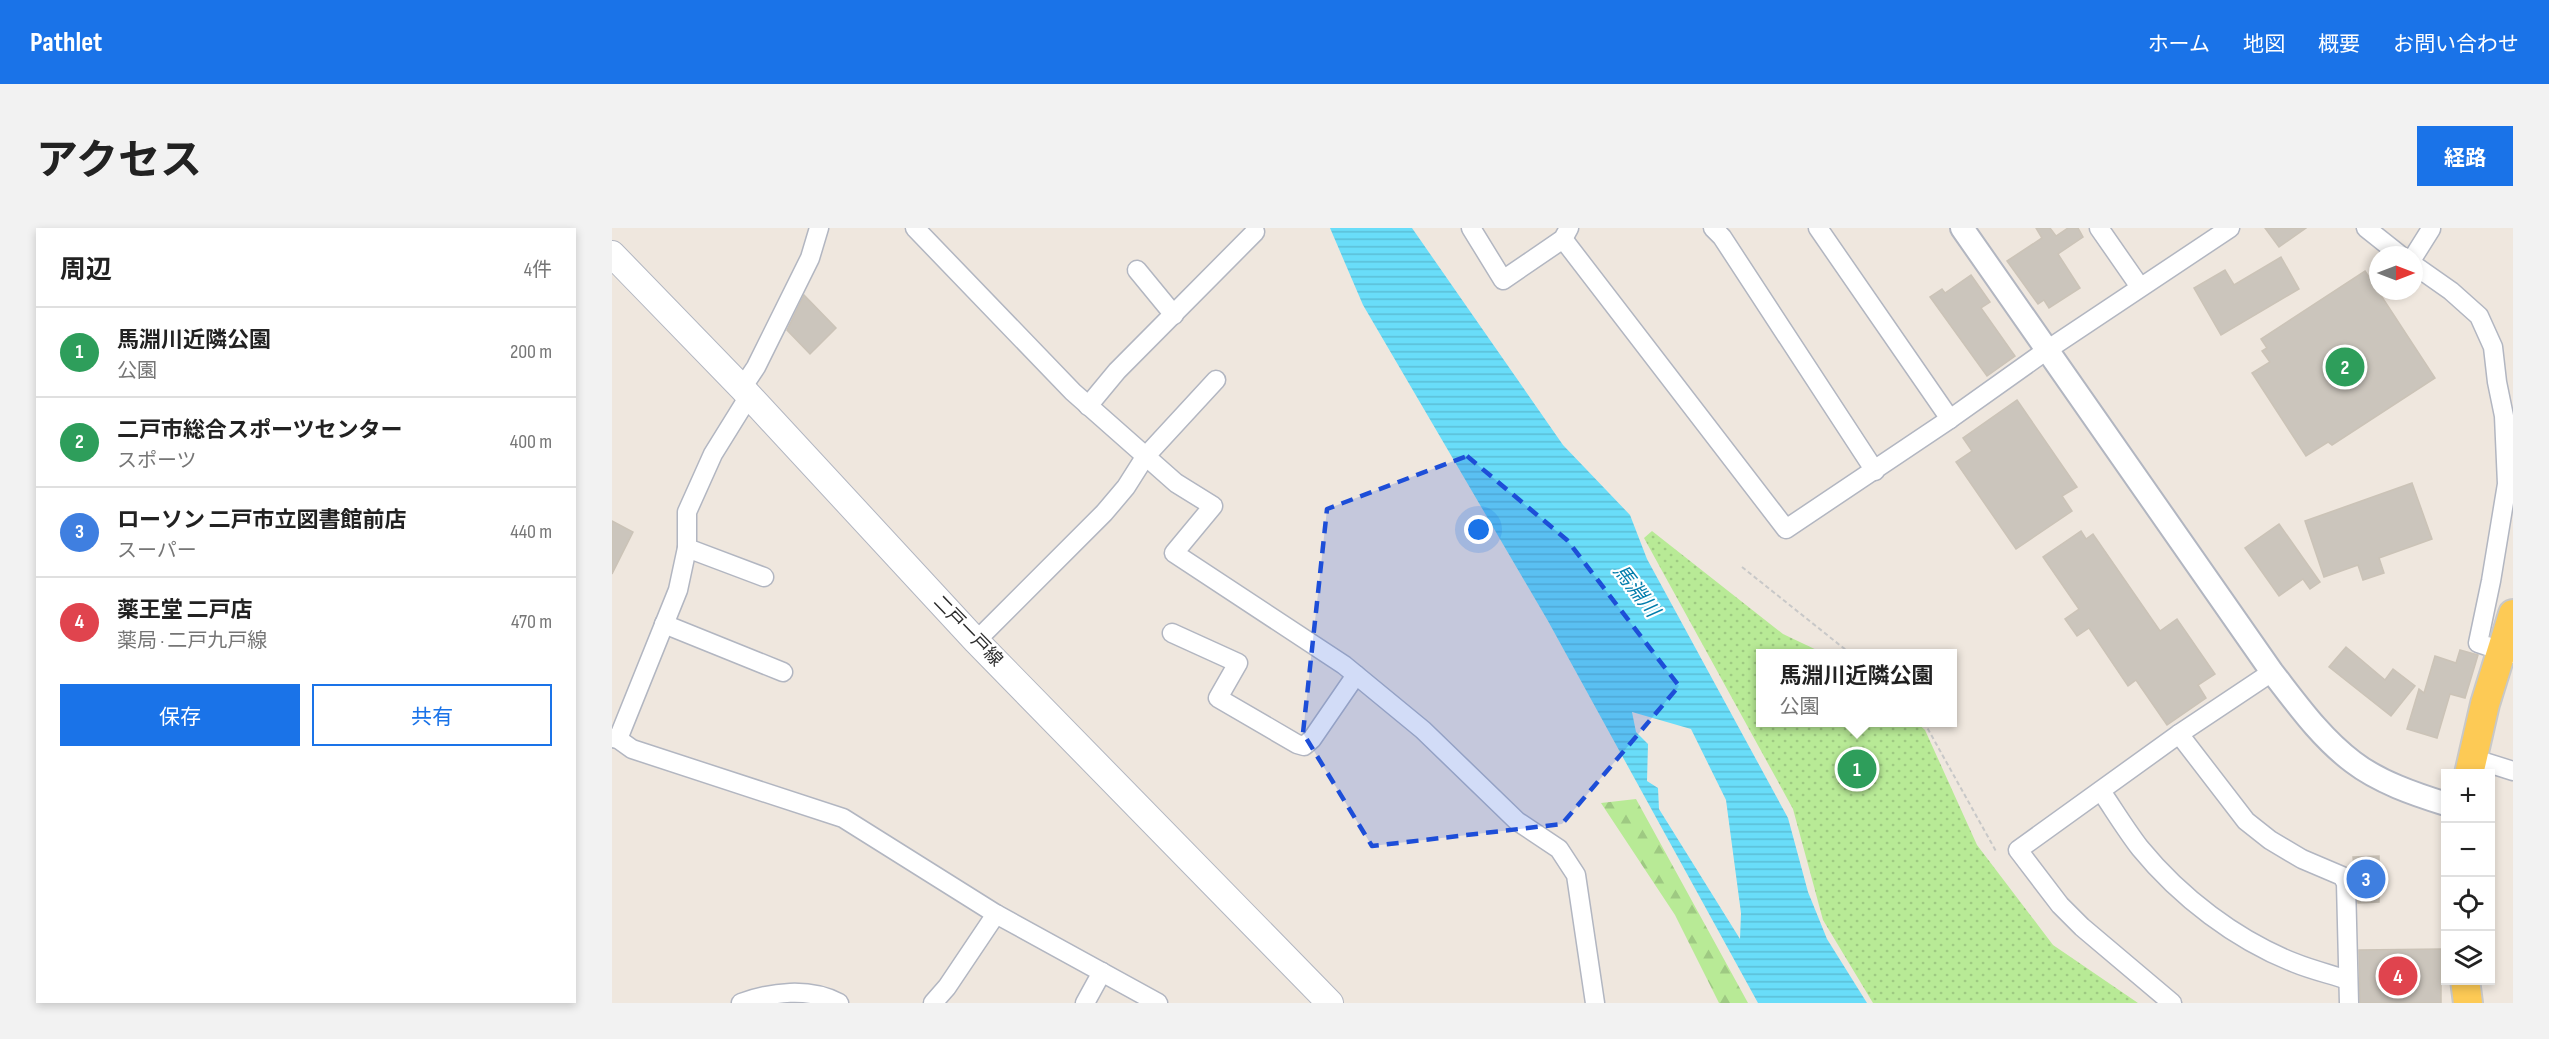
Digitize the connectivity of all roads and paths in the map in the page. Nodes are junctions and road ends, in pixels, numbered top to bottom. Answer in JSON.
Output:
{"nodes":[{"id":1,"x":819,"y":228,"type":"edge"},
{"id":2,"x":915,"y":228,"type":"edge"},
{"id":3,"x":1471,"y":228,"type":"edge"},
{"id":4,"x":1713,"y":228,"type":"edge"},
{"id":5,"x":1818,"y":228,"type":"edge"},
{"id":6,"x":1962,"y":228,"type":"edge"},
{"id":7,"x":2099,"y":228,"type":"edge"},
{"id":8,"x":2230,"y":228,"type":"edge"},
{"id":9,"x":2366,"y":228,"type":"edge"},
{"id":10,"x":2431,"y":229,"type":"edge"},
{"id":11,"x":1255,"y":232,"type":"dead end"},
{"id":12,"x":1566,"y":233,"type":"edge"},
{"id":13,"x":2209,"y":234,"type":"edge"},
{"id":14,"x":2389,"y":246,"type":"edge"},
{"id":15,"x":2420,"y":246,"type":"edge"},
{"id":16,"x":612,"y":254,"type":"edge"},
{"id":17,"x":1137,"y":270,"type":"dead end"},
{"id":18,"x":2423,"y":272,"type":"edge"},
{"id":19,"x":2140,"y":287,"type":"junction"},
{"id":20,"x":1173,"y":315,"type":"junction"},
{"id":21,"x":2047,"y":350,"type":"junction"},
{"id":22,"x":1216,"y":380,"type":"dead end"},
{"id":23,"x":745,"y":392,"type":"junction"},
{"id":24,"x":1088,"y":406,"type":"junction"},
{"id":25,"x":1950,"y":419,"type":"junction"},
{"id":26,"x":1145,"y":457,"type":"junction"},
{"id":27,"x":1875,"y":471,"type":"junction"},
{"id":28,"x":687,"y":548,"type":"junction"},
{"id":29,"x":1742,"y":567,"type":"dead end"},
{"id":30,"x":764,"y":577,"type":"dead end"},
{"id":31,"x":2513,"y":614,"type":"edge"},
{"id":32,"x":664,"y":624,"type":"junction"},
{"id":33,"x":1172,"y":633,"type":"dead end"},
{"id":34,"x":976,"y":641,"type":"junction"},
{"id":35,"x":1845,"y":649,"type":"edge"},
{"id":36,"x":2508,"y":653,"type":"edge"},
{"id":37,"x":783,"y":672,"type":"dead end"},
{"id":38,"x":2272,"y":672,"type":"junction"},
{"id":39,"x":1356,"y":675,"type":"junction"},
{"id":40,"x":1926,"y":727,"type":"edge"},
{"id":41,"x":2179,"y":734,"type":"junction"},
{"id":42,"x":615,"y":738,"type":"edge"},
{"id":43,"x":2470,"y":766,"type":"edge"},
{"id":44,"x":2513,"y":771,"type":"edge"},
{"id":45,"x":2101,"y":791,"type":"junction"},
{"id":46,"x":2441,"y":802,"type":"edge"},
{"id":47,"x":1997,"y":853,"type":"dead end"},
{"id":48,"x":996,"y":914,"type":"junction"},
{"id":49,"x":1102,"y":972,"type":"junction"},
{"id":50,"x":2348,"y":980,"type":"junction"},
{"id":51,"x":2466,"y":985,"type":"edge"},
{"id":52,"x":741,"y":1003,"type":"edge"},
{"id":53,"x":839,"y":1003,"type":"edge"},
{"id":54,"x":933,"y":1003,"type":"edge"},
{"id":55,"x":1085,"y":1003,"type":"edge"},
{"id":56,"x":1158,"y":1003,"type":"edge"},
{"id":57,"x":1330,"y":1003,"type":"edge"},
{"id":58,"x":1595,"y":1003,"type":"edge"},
{"id":59,"x":2172,"y":1003,"type":"edge"},
{"id":60,"x":2349,"y":1003,"type":"edge"},
{"id":61,"x":2468,"y":1003,"type":"edge"}],
"edges":[{"from":1,"to":23,"type":"street"},
{"from":2,"to":24,"type":"street"},
{"from":3,"to":12,"type":"street"},
{"from":4,"to":27,"type":"street"},
{"from":5,"to":25,"type":"street"},
{"from":6,"to":21,"type":"street"},
{"from":7,"to":19,"type":"street"},
{"from":8,"to":13,"type":"street"},
{"from":9,"to":14,"type":"street"},
{"from":10,"to":15,"type":"street"},
{"from":11,"to":20,"type":"street"},
{"from":12,"to":27,"type":"street"},
{"from":13,"to":19,"type":"street"},
{"from":16,"to":23,"type":"main road","name":"二戸一戸線"},
{"from":17,"to":20,"type":"street"},
{"from":18,"to":36,"type":"street"},
{"from":19,"to":21,"type":"street"},
{"from":20,"to":24,"type":"street"},
{"from":21,"to":25,"type":"street"},
{"from":21,"to":38,"type":"street"},
{"from":22,"to":26,"type":"street"},
{"from":23,"to":28,"type":"street"},
{"from":23,"to":34,"type":"main road","name":"二戸一戸線"},
{"from":24,"to":26,"type":"street"},
{"from":25,"to":27,"type":"street"},
{"from":26,"to":34,"type":"street"},
{"from":26,"to":39,"type":"street"},
{"from":28,"to":30,"type":"street"},
{"from":28,"to":32,"type":"street"},
{"from":29,"to":35,"type":"path"},
{"from":31,"to":36,"type":"main road"},
{"from":32,"to":37,"type":"street"},
{"from":32,"to":42,"type":"street"},
{"from":33,"to":39,"type":"street"},
{"from":34,"to":57,"type":"main road","name":"二戸一戸線"},
{"from":36,"to":43,"type":"main road"},
{"from":38,"to":41,"type":"street"},
{"from":38,"to":46,"type":"street"},
{"from":39,"to":58,"type":"street"},
{"from":40,"to":47,"type":"path"},
{"from":41,"to":45,"type":"street"},
{"from":41,"to":50,"type":"street"},
{"from":42,"to":48,"type":"street"},
{"from":43,"to":44,"type":"street"},
{"from":45,"to":50,"type":"street"},
{"from":45,"to":59,"type":"street"},
{"from":48,"to":49,"type":"street"},
{"from":48,"to":54,"type":"street"},
{"from":49,"to":55,"type":"street"},
{"from":49,"to":56,"type":"street"},
{"from":50,"to":60,"type":"street"},
{"from":51,"to":61,"type":"main road"},
{"from":52,"to":53,"type":"street"}]}
